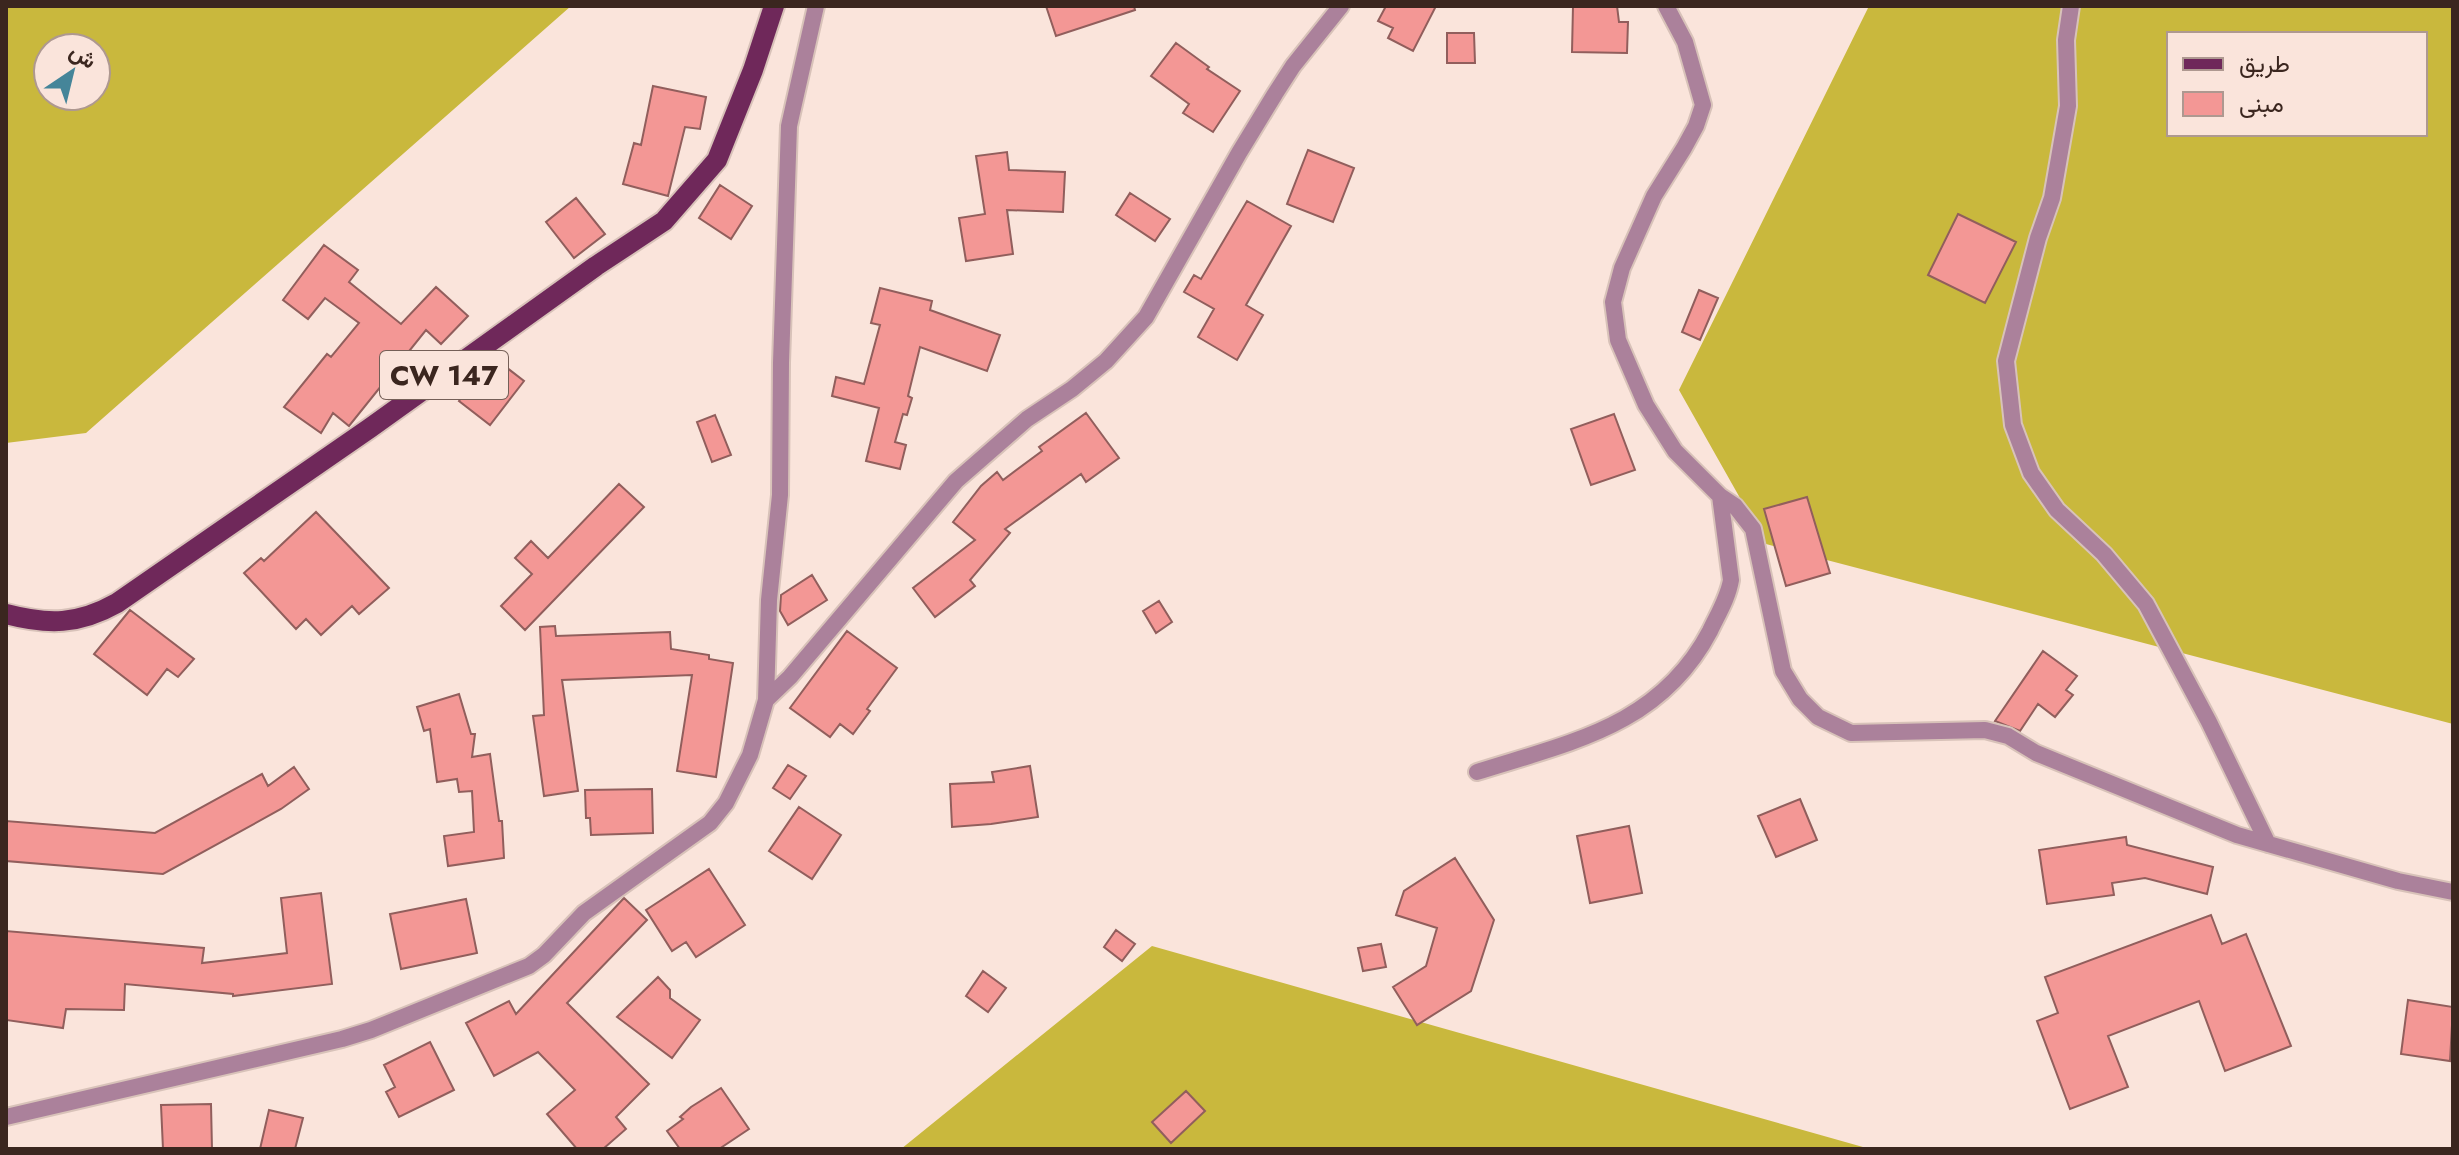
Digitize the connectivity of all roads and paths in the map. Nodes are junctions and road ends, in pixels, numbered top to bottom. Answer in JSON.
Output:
{"nodes":[{"id":1,"x":774,"y":6,"type":"edge"},
{"id":2,"x":816,"y":6,"type":"edge"},
{"id":3,"x":1341,"y":6,"type":"edge"},
{"id":4,"x":1666,"y":6,"type":"edge"},
{"id":5,"x":2071,"y":6,"type":"edge"},
{"id":6,"x":1720,"y":496,"type":"junction"},
{"id":7,"x":6,"y":614,"type":"edge"},
{"id":8,"x":766,"y":700,"type":"junction"},
{"id":9,"x":1477,"y":772,"type":"dead end"},
{"id":10,"x":2268,"y":844,"type":"junction"},
{"id":11,"x":2453,"y":892,"type":"edge"},
{"id":12,"x":6,"y":1117,"type":"edge"}],
"edges":[{"from":1,"to":7,"type":"main road","number":"CW 147"},
{"from":2,"to":8,"type":"street"},
{"from":3,"to":8,"type":"street"},
{"from":4,"to":6,"type":"street"},
{"from":5,"to":10,"type":"street"},
{"from":6,"to":9,"type":"street"},
{"from":6,"to":10,"type":"street"},
{"from":8,"to":12,"type":"street"},
{"from":10,"to":11,"type":"street"}]}
